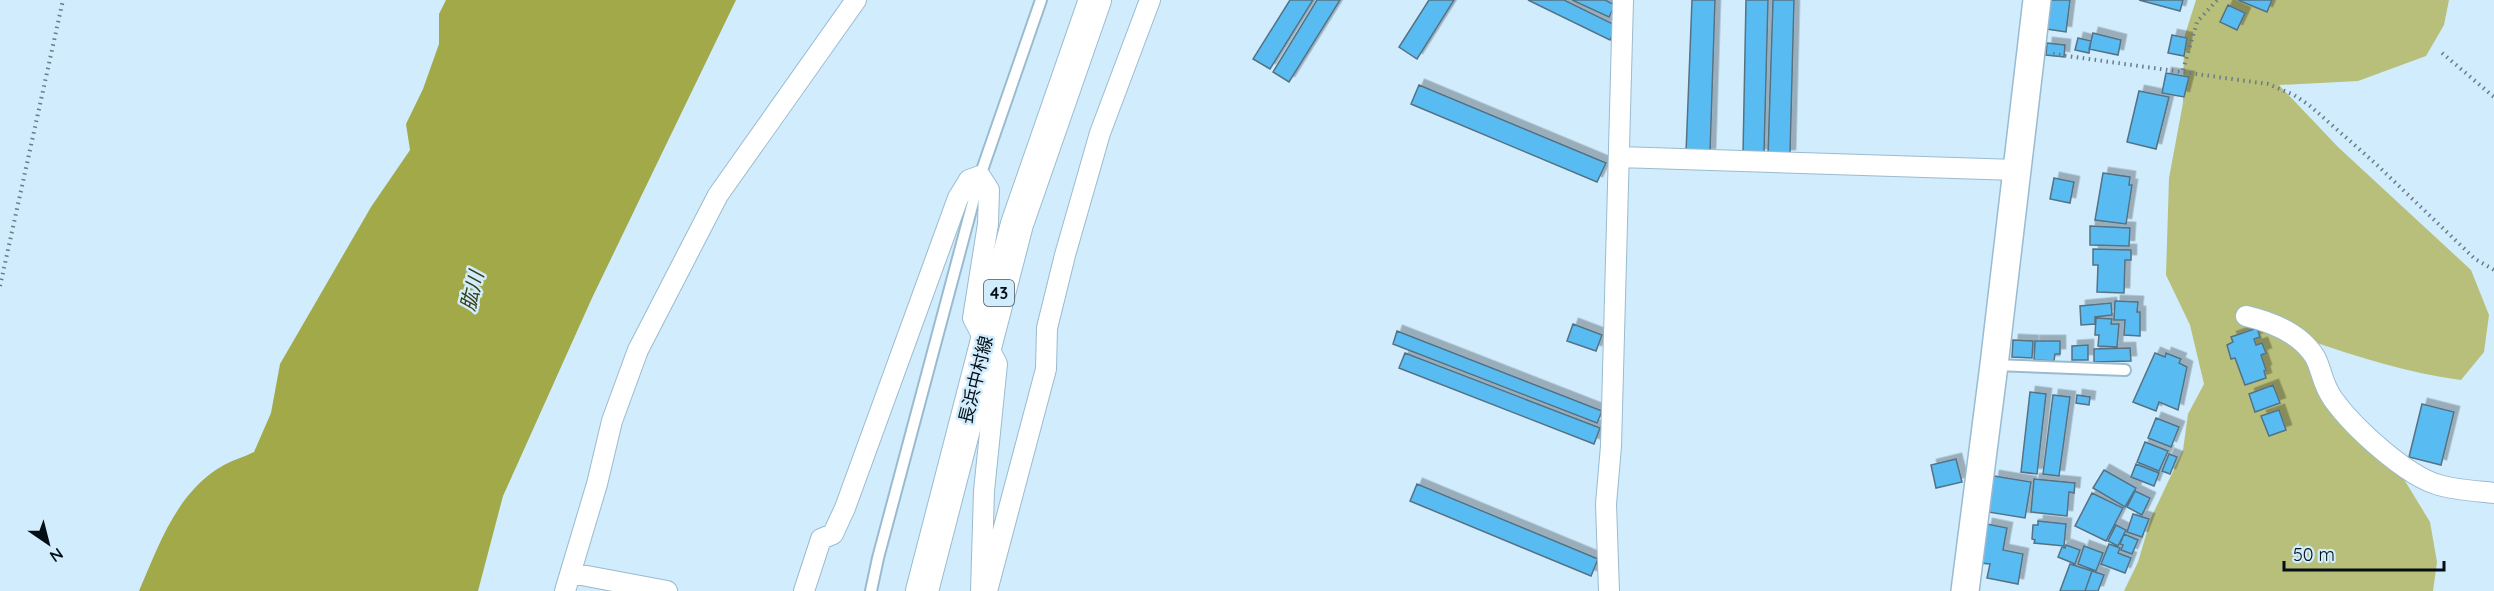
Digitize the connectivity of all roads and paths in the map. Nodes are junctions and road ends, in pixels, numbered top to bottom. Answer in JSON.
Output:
{"nodes":[{"id":1,"x":63,"y":0,"type":"edge"},
{"id":2,"x":856,"y":0,"type":"edge"},
{"id":3,"x":1041,"y":0,"type":"edge"},
{"id":4,"x":1095,"y":0,"type":"edge"},
{"id":5,"x":1150,"y":0,"type":"edge"},
{"id":6,"x":1623,"y":0,"type":"edge"},
{"id":7,"x":2037,"y":0,"type":"edge"},
{"id":8,"x":2217,"y":0,"type":"edge"},
{"id":9,"x":2030,"y":51,"type":"junction"},
{"id":10,"x":2442,"y":53,"type":"dead end"},
{"id":11,"x":2183,"y":70,"type":"junction"},
{"id":12,"x":2494,"y":97,"type":"edge"},
{"id":13,"x":1619,"y":158,"type":"junction"},
{"id":14,"x":2016,"y":170,"type":"junction"},
{"id":15,"x":980,"y":176,"type":"junction"},
{"id":16,"x":2494,"y":270,"type":"edge"},
{"id":17,"x":0,"y":286,"type":"edge"},
{"id":18,"x":2246,"y":316,"type":"dead end"},
{"id":19,"x":986,"y":343,"type":"junction"},
{"id":20,"x":1994,"y":364,"type":"junction"},
{"id":21,"x":2125,"y":370,"type":"dead end"},
{"id":22,"x":2494,"y":493,"type":"edge"},
{"id":23,"x":568,"y":582,"type":"edge"},
{"id":24,"x":667,"y":591,"type":"edge"},
{"id":25,"x":804,"y":591,"type":"edge"},
{"id":26,"x":871,"y":591,"type":"edge"},
{"id":27,"x":922,"y":591,"type":"edge"},
{"id":28,"x":981,"y":591,"type":"edge"},
{"id":29,"x":987,"y":591,"type":"edge"},
{"id":30,"x":1609,"y":591,"type":"edge"},
{"id":31,"x":1965,"y":591,"type":"edge"}],
"edges":[{"from":1,"to":17,"type":"path"},
{"from":2,"to":23,"type":"street"},
{"from":3,"to":15,"type":"lane"},
{"from":4,"to":19,"type":"main road","name":"長浜中村線","number":"43"},
{"from":5,"to":29,"type":"street"},
{"from":6,"to":13,"type":"street"},
{"from":7,"to":9,"type":"street"},
{"from":8,"to":11,"type":"path"},
{"from":9,"to":11,"type":"path"},
{"from":9,"to":14,"type":"street"},
{"from":10,"to":12,"type":"path"},
{"from":11,"to":16,"type":"path"},
{"from":13,"to":14,"type":"street"},
{"from":13,"to":30,"type":"street"},
{"from":14,"to":20,"type":"street"},
{"from":15,"to":19,"type":"street"},
{"from":15,"to":25,"type":"street"},
{"from":15,"to":26,"type":"lane"},
{"from":18,"to":22,"type":"street"},
{"from":19,"to":27,"type":"main road","name":"長浜中村線","number":"43"},
{"from":19,"to":28,"type":"street"},
{"from":20,"to":21,"type":"lane"},
{"from":20,"to":31,"type":"street"},
{"from":23,"to":24,"type":"street"}]}
